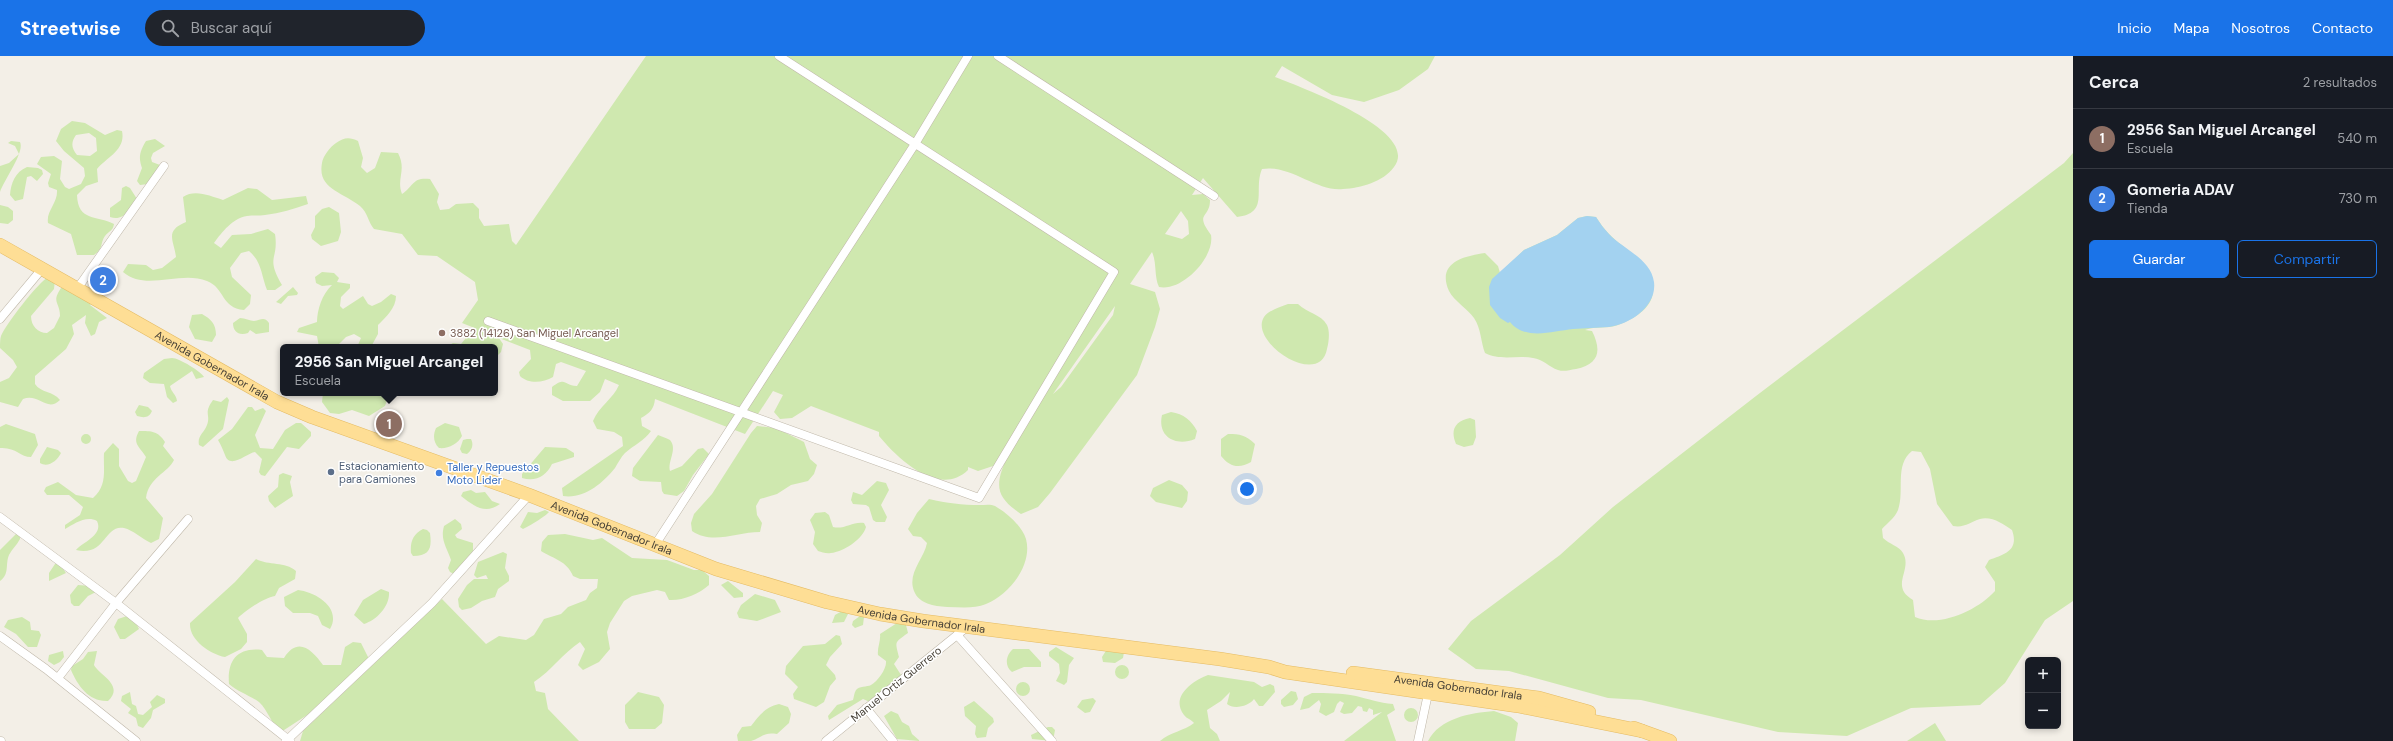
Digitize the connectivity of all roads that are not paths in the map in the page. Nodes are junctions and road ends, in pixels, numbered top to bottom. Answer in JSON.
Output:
{"nodes":[{"id":1,"x":779,"y":56,"type":"edge"},
{"id":2,"x":968,"y":56,"type":"edge"},
{"id":3,"x":998,"y":56,"type":"edge"},
{"id":4,"x":915,"y":144,"type":"junction"},
{"id":5,"x":164,"y":166,"type":"dead end"},
{"id":6,"x":1214,"y":196,"type":"dead end"},
{"id":7,"x":0,"y":245,"type":"edge"},
{"id":8,"x":42,"y":270,"type":"junction"},
{"id":9,"x":77,"y":289,"type":"junction"},
{"id":10,"x":0,"y":319,"type":"edge"},
{"id":11,"x":488,"y":321,"type":"dead end"},
{"id":12,"x":740,"y":412,"type":"junction"},
{"id":13,"x":529,"y":495,"type":"junction"},
{"id":14,"x":0,"y":518,"type":"edge"},
{"id":15,"x":188,"y":519,"type":"dead end"},
{"id":16,"x":655,"y":545,"type":"junction"},
{"id":17,"x":116,"y":603,"type":"junction"},
{"id":18,"x":962,"y":631,"type":"junction"},
{"id":19,"x":0,"y":636,"type":"edge"},
{"id":20,"x":58,"y":678,"type":"junction"},
{"id":21,"x":1429,"y":687,"type":"junction"},
{"id":22,"x":866,"y":708,"type":"junction"},
{"id":23,"x":288,"y":740,"type":"edge"},
{"id":24,"x":136,"y":741,"type":"edge"},
{"id":25,"x":826,"y":741,"type":"edge"},
{"id":26,"x":893,"y":741,"type":"edge"},
{"id":27,"x":1052,"y":741,"type":"edge"},
{"id":28,"x":1418,"y":741,"type":"edge"},
{"id":29,"x":1670,"y":741,"type":"edge"}],
"edges":[{"from":1,"to":4,"type":"street"},
{"from":2,"to":4,"type":"street"},
{"from":3,"to":6,"type":"street"},
{"from":4,"to":12,"type":"street"},
{"from":4,"to":12,"type":"street"},
{"from":5,"to":9,"type":"street"},
{"from":7,"to":8,"type":"main road","name":"Avenida Gobernador Irala"},
{"from":8,"to":9,"type":"main road","name":"Avenida Gobernador Irala"},
{"from":8,"to":10,"type":"street"},
{"from":9,"to":13,"type":"main road","name":"Avenida Gobernador Irala"},
{"from":11,"to":12,"type":"street"},
{"from":12,"to":16,"type":"street"},
{"from":13,"to":16,"type":"main road","name":"Avenida Gobernador Irala"},
{"from":13,"to":23,"type":"street"},
{"from":14,"to":17,"type":"street"},
{"from":15,"to":17,"type":"street"},
{"from":16,"to":18,"type":"main road","name":"Avenida Gobernador Irala"},
{"from":17,"to":20,"type":"street"},
{"from":17,"to":23,"type":"street"},
{"from":18,"to":21,"type":"main road","name":"Avenida Gobernador Irala"},
{"from":18,"to":22,"type":"street","name":"Manuel Ortiz Guerrero"},
{"from":18,"to":27,"type":"street"},
{"from":19,"to":20,"type":"street"},
{"from":20,"to":24,"type":"street"},
{"from":21,"to":28,"type":"street"},
{"from":21,"to":29,"type":"main road","name":"Avenida Gobernador Irala"},
{"from":22,"to":25,"type":"street","name":"Manuel Ortiz Guerrero"},
{"from":22,"to":26,"type":"street"}]}
